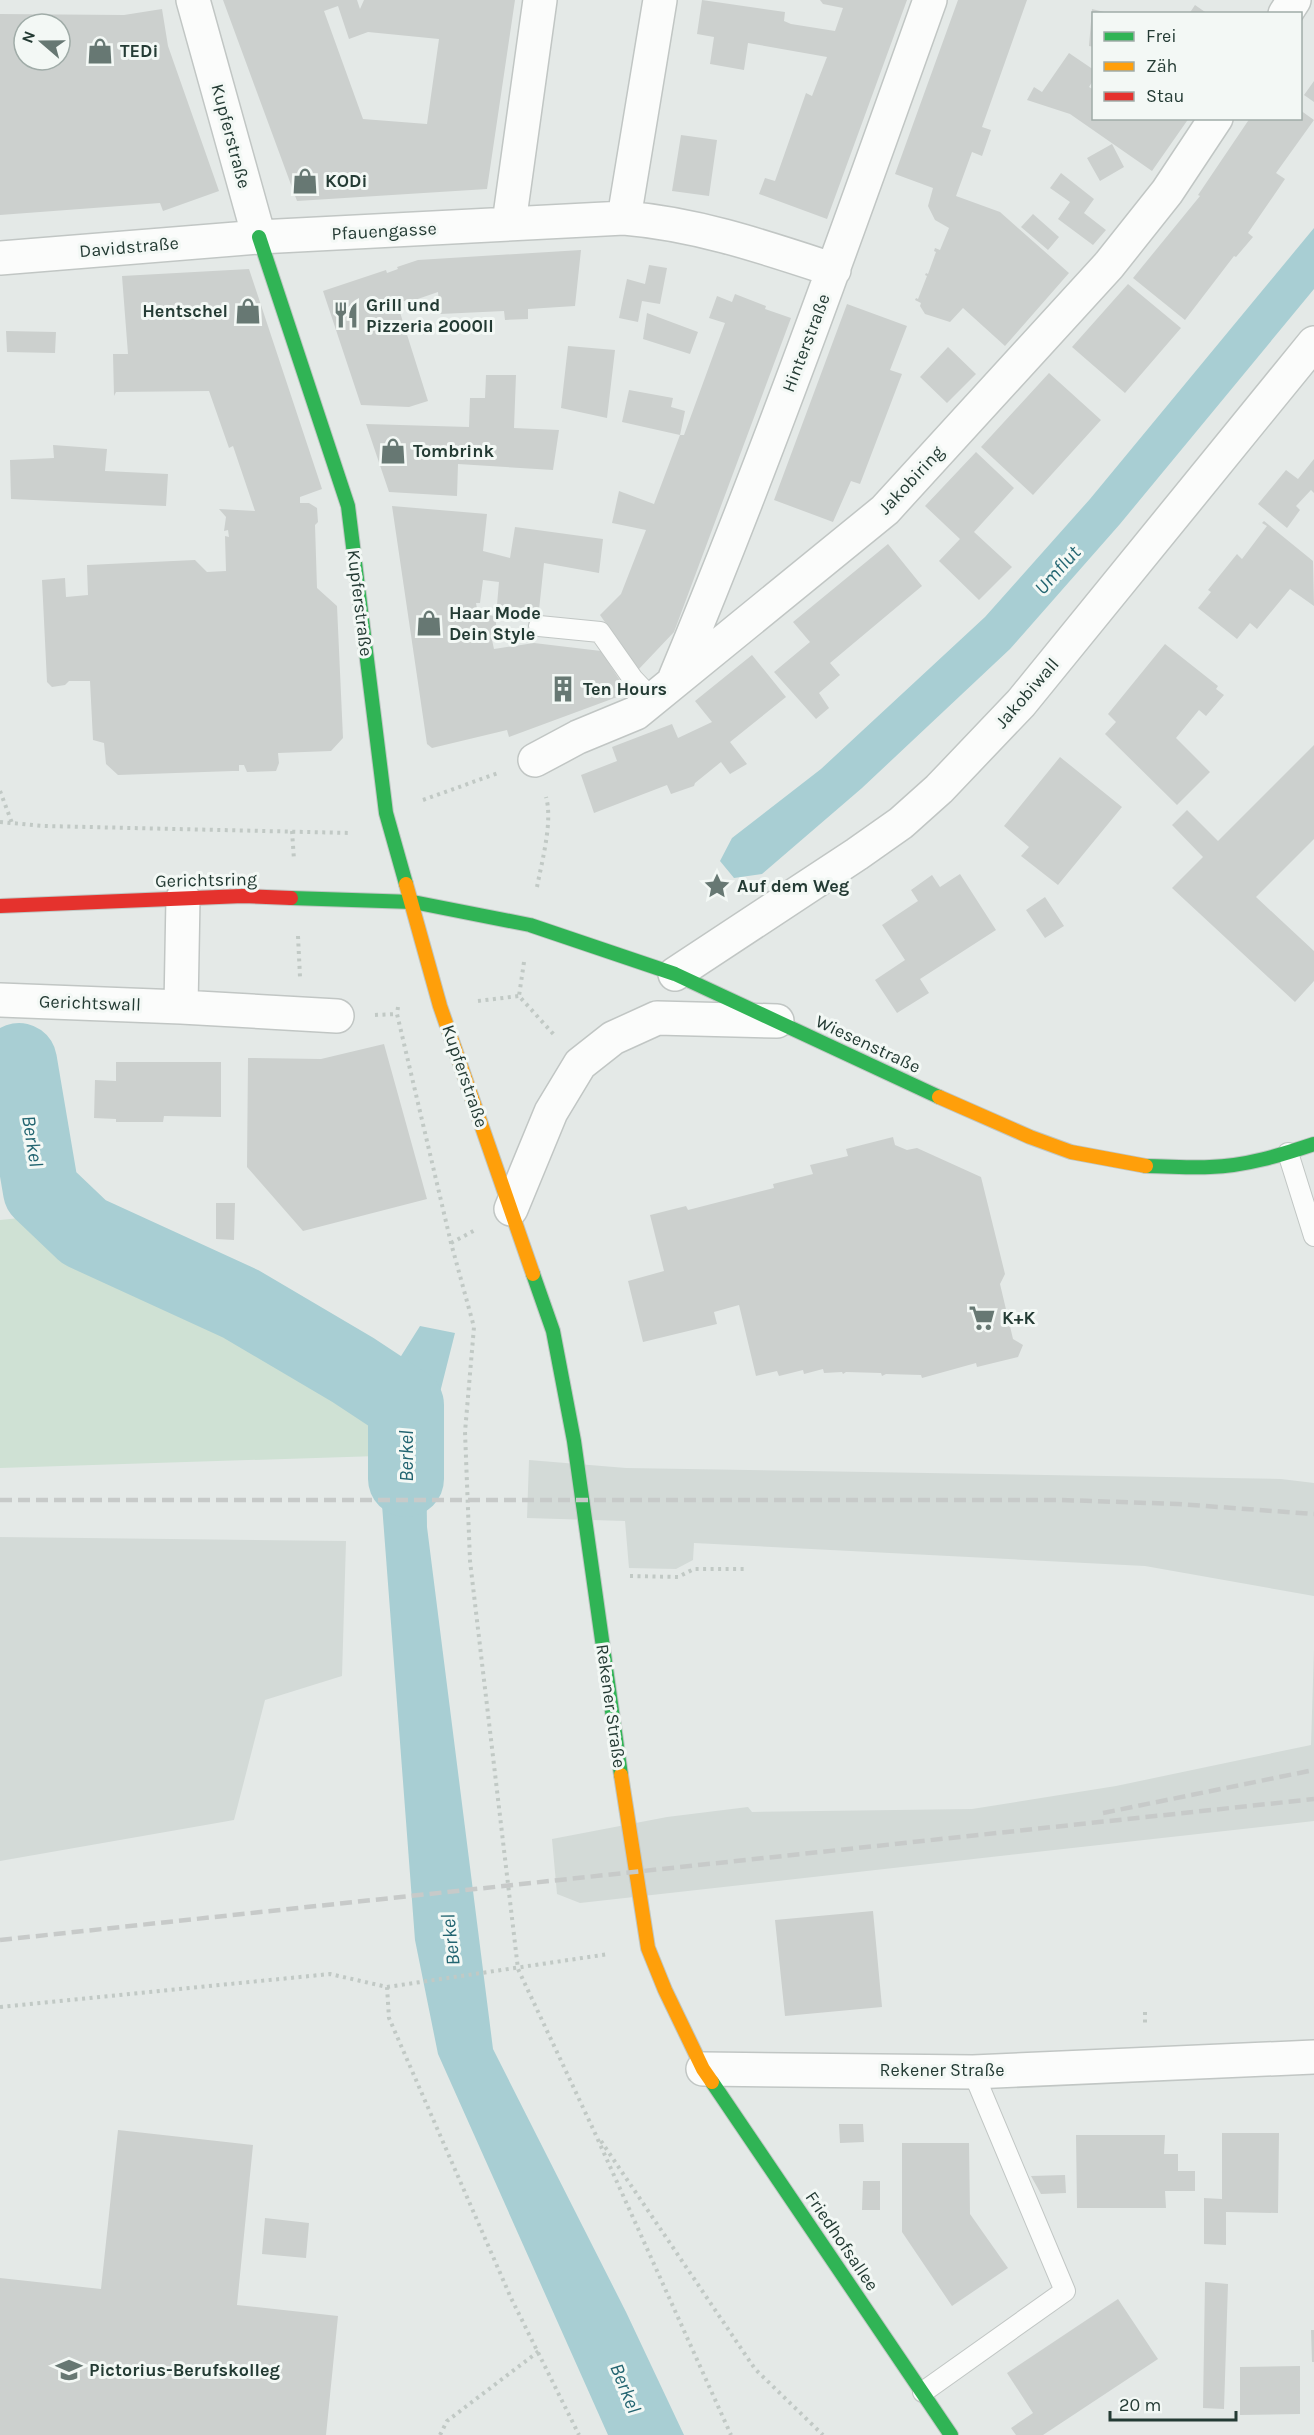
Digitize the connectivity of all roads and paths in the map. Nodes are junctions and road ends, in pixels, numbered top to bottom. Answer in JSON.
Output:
{"nodes":[{"id":1,"x":193,"y":0,"type":"edge"},
{"id":2,"x":540,"y":0,"type":"edge"},
{"id":3,"x":660,"y":0,"type":"edge"},
{"id":4,"x":930,"y":0,"type":"edge"},
{"id":5,"x":1215,"y":120,"type":"edge"},
{"id":6,"x":624,"y":218,"type":"junction"},
{"id":7,"x":508,"y":223,"type":"junction"},
{"id":8,"x":259,"y":237,"type":"junction"},
{"id":9,"x":0,"y":258,"type":"edge"},
{"id":10,"x":834,"y":270,"type":"junction"},
{"id":11,"x":1314,"y":344,"type":"edge"},
{"id":12,"x":539,"y":626,"type":"dead end"},
{"id":13,"x":663,"y":691,"type":"junction"},
{"id":14,"x":535,"y":760,"type":"junction"},
{"id":15,"x":0,"y":791,"type":"edge"},
{"id":16,"x":386,"y":813,"type":"junction"},
{"id":17,"x":0,"y":822,"type":"edge"},
{"id":18,"x":12,"y":823,"type":"junction"},
{"id":19,"x":392,"y":835,"type":"junction"},
{"id":20,"x":183,"y":898,"type":"junction"},
{"id":21,"x":413,"y":902,"type":"junction"},
{"id":22,"x":0,"y":906,"type":"edge"},
{"id":23,"x":530,"y":925,"type":"junction"},
{"id":24,"x":675,"y":974,"type":"junction"},
{"id":25,"x":519,"y":996,"type":"dead end"},
{"id":26,"x":0,"y":1000,"type":"edge"},
{"id":27,"x":181,"y":1007,"type":"junction"},
{"id":28,"x":397,"y":1014,"type":"dead end"},
{"id":29,"x":337,"y":1016,"type":"dead end"},
{"id":30,"x":777,"y":1021,"type":"junction"},
{"id":31,"x":580,"y":1064,"type":"junction"},
{"id":32,"x":1314,"y":1144,"type":"edge"},
{"id":33,"x":1288,"y":1153,"type":"junction"},
{"id":34,"x":511,"y":1209,"type":"junction"},
{"id":35,"x":1314,"y":1236,"type":"edge"},
{"id":36,"x":582,"y":1499,"type":"joint"},
{"id":37,"x":747,"y":1569,"type":"dead end"},
{"id":38,"x":592,"y":1577,"type":"junction"},
{"id":39,"x":648,"y":1948,"type":"junction"},
{"id":40,"x":518,"y":1969,"type":"junction"},
{"id":41,"x":387,"y":1986,"type":"junction"},
{"id":42,"x":0,"y":2007,"type":"edge"},
{"id":43,"x":1314,"y":2058,"type":"edge"},
{"id":44,"x":703,"y":2069,"type":"junction"},
{"id":45,"x":973,"y":2072,"type":"junction"},
{"id":46,"x":594,"y":2131,"type":"junction"},
{"id":47,"x":538,"y":2351,"type":"junction"},
{"id":48,"x":923,"y":2392,"type":"junction"},
{"id":49,"x":440,"y":2435,"type":"edge"},
{"id":50,"x":579,"y":2435,"type":"edge"},
{"id":51,"x":731,"y":2435,"type":"edge"},
{"id":52,"x":823,"y":2435,"type":"edge"},
{"id":53,"x":951,"y":2435,"type":"edge"}],
"edges":[{"from":1,"to":8,"type":"street","name":"Kupferstraße"},
{"from":2,"to":7,"type":"street"},
{"from":3,"to":6,"type":"street"},
{"from":4,"to":10,"type":"street","name":"Hinterstraße"},
{"from":5,"to":13,"type":"street","name":"Jakobiring"},
{"from":6,"to":7,"type":"street","name":"Pfauengasse"},
{"from":6,"to":10,"type":"street","name":"Pfauengasse"},
{"from":7,"to":8,"type":"street","name":"Pfauengasse"},
{"from":8,"to":9,"type":"street","name":"Davidstraße"},
{"from":8,"to":16,"type":"street","name":"Kupferstraße"},
{"from":10,"to":13,"type":"street","name":"Hinterstraße"},
{"from":11,"to":24,"type":"street","name":"Jakobiwall"},
{"from":12,"to":13,"type":"lane"},
{"from":13,"to":14,"type":"street","name":"Jakobiring"},
{"from":14,"to":16,"type":"path"},
{"from":14,"to":23,"type":"path"},
{"from":15,"to":18,"type":"path"},
{"from":16,"to":19,"type":"street","name":"Kupferstraße"},
{"from":17,"to":18,"type":"path"},
{"from":18,"to":19,"type":"path"},
{"from":19,"to":21,"type":"street","name":"Kupferstraße"},
{"from":20,"to":21,"type":"street","name":"Gerichtsring"},
{"from":20,"to":22,"type":"street","name":"Gerichtsring"},
{"from":20,"to":27,"type":"street"},
{"from":21,"to":23,"type":"street","name":"Wiesenstraße"},
{"from":21,"to":34,"type":"street","name":"Kupferstraße"},
{"from":23,"to":24,"type":"street","name":"Wiesenstraße"},
{"from":24,"to":30,"type":"street","name":"Wiesenstraße"},
{"from":25,"to":31,"type":"path"},
{"from":26,"to":27,"type":"street","name":"Gerichtswall"},
{"from":27,"to":29,"type":"street","name":"Gerichtswall"},
{"from":28,"to":40,"type":"path"},
{"from":30,"to":31,"type":"street"},
{"from":30,"to":33,"type":"street","name":"Wiesenstraße"},
{"from":31,"to":34,"type":"street"},
{"from":32,"to":33,"type":"street","name":"Wiesenstraße"},
{"from":33,"to":35,"type":"lane"},
{"from":34,"to":36,"type":"street","name":"Kupferstraße"},
{"from":36,"to":38,"type":"street","name":"Rekener Straße"},
{"from":37,"to":38,"type":"path"},
{"from":38,"to":39,"type":"street","name":"Rekener Straße"},
{"from":39,"to":40,"type":"path"},
{"from":39,"to":44,"type":"street","name":"Rekener Straße"},
{"from":40,"to":41,"type":"path"},
{"from":40,"to":46,"type":"path"},
{"from":41,"to":42,"type":"path"},
{"from":41,"to":47,"type":"path"},
{"from":43,"to":45,"type":"street","name":"Rekener Straße"},
{"from":44,"to":45,"type":"street","name":"Rekener Straße"},
{"from":44,"to":48,"type":"street","name":"Friedhofsallee"},
{"from":45,"to":48,"type":"lane"},
{"from":46,"to":51,"type":"path"},
{"from":46,"to":52,"type":"path"},
{"from":47,"to":49,"type":"path"},
{"from":47,"to":50,"type":"path"},
{"from":48,"to":53,"type":"street","name":"Friedhofsallee"}]}
